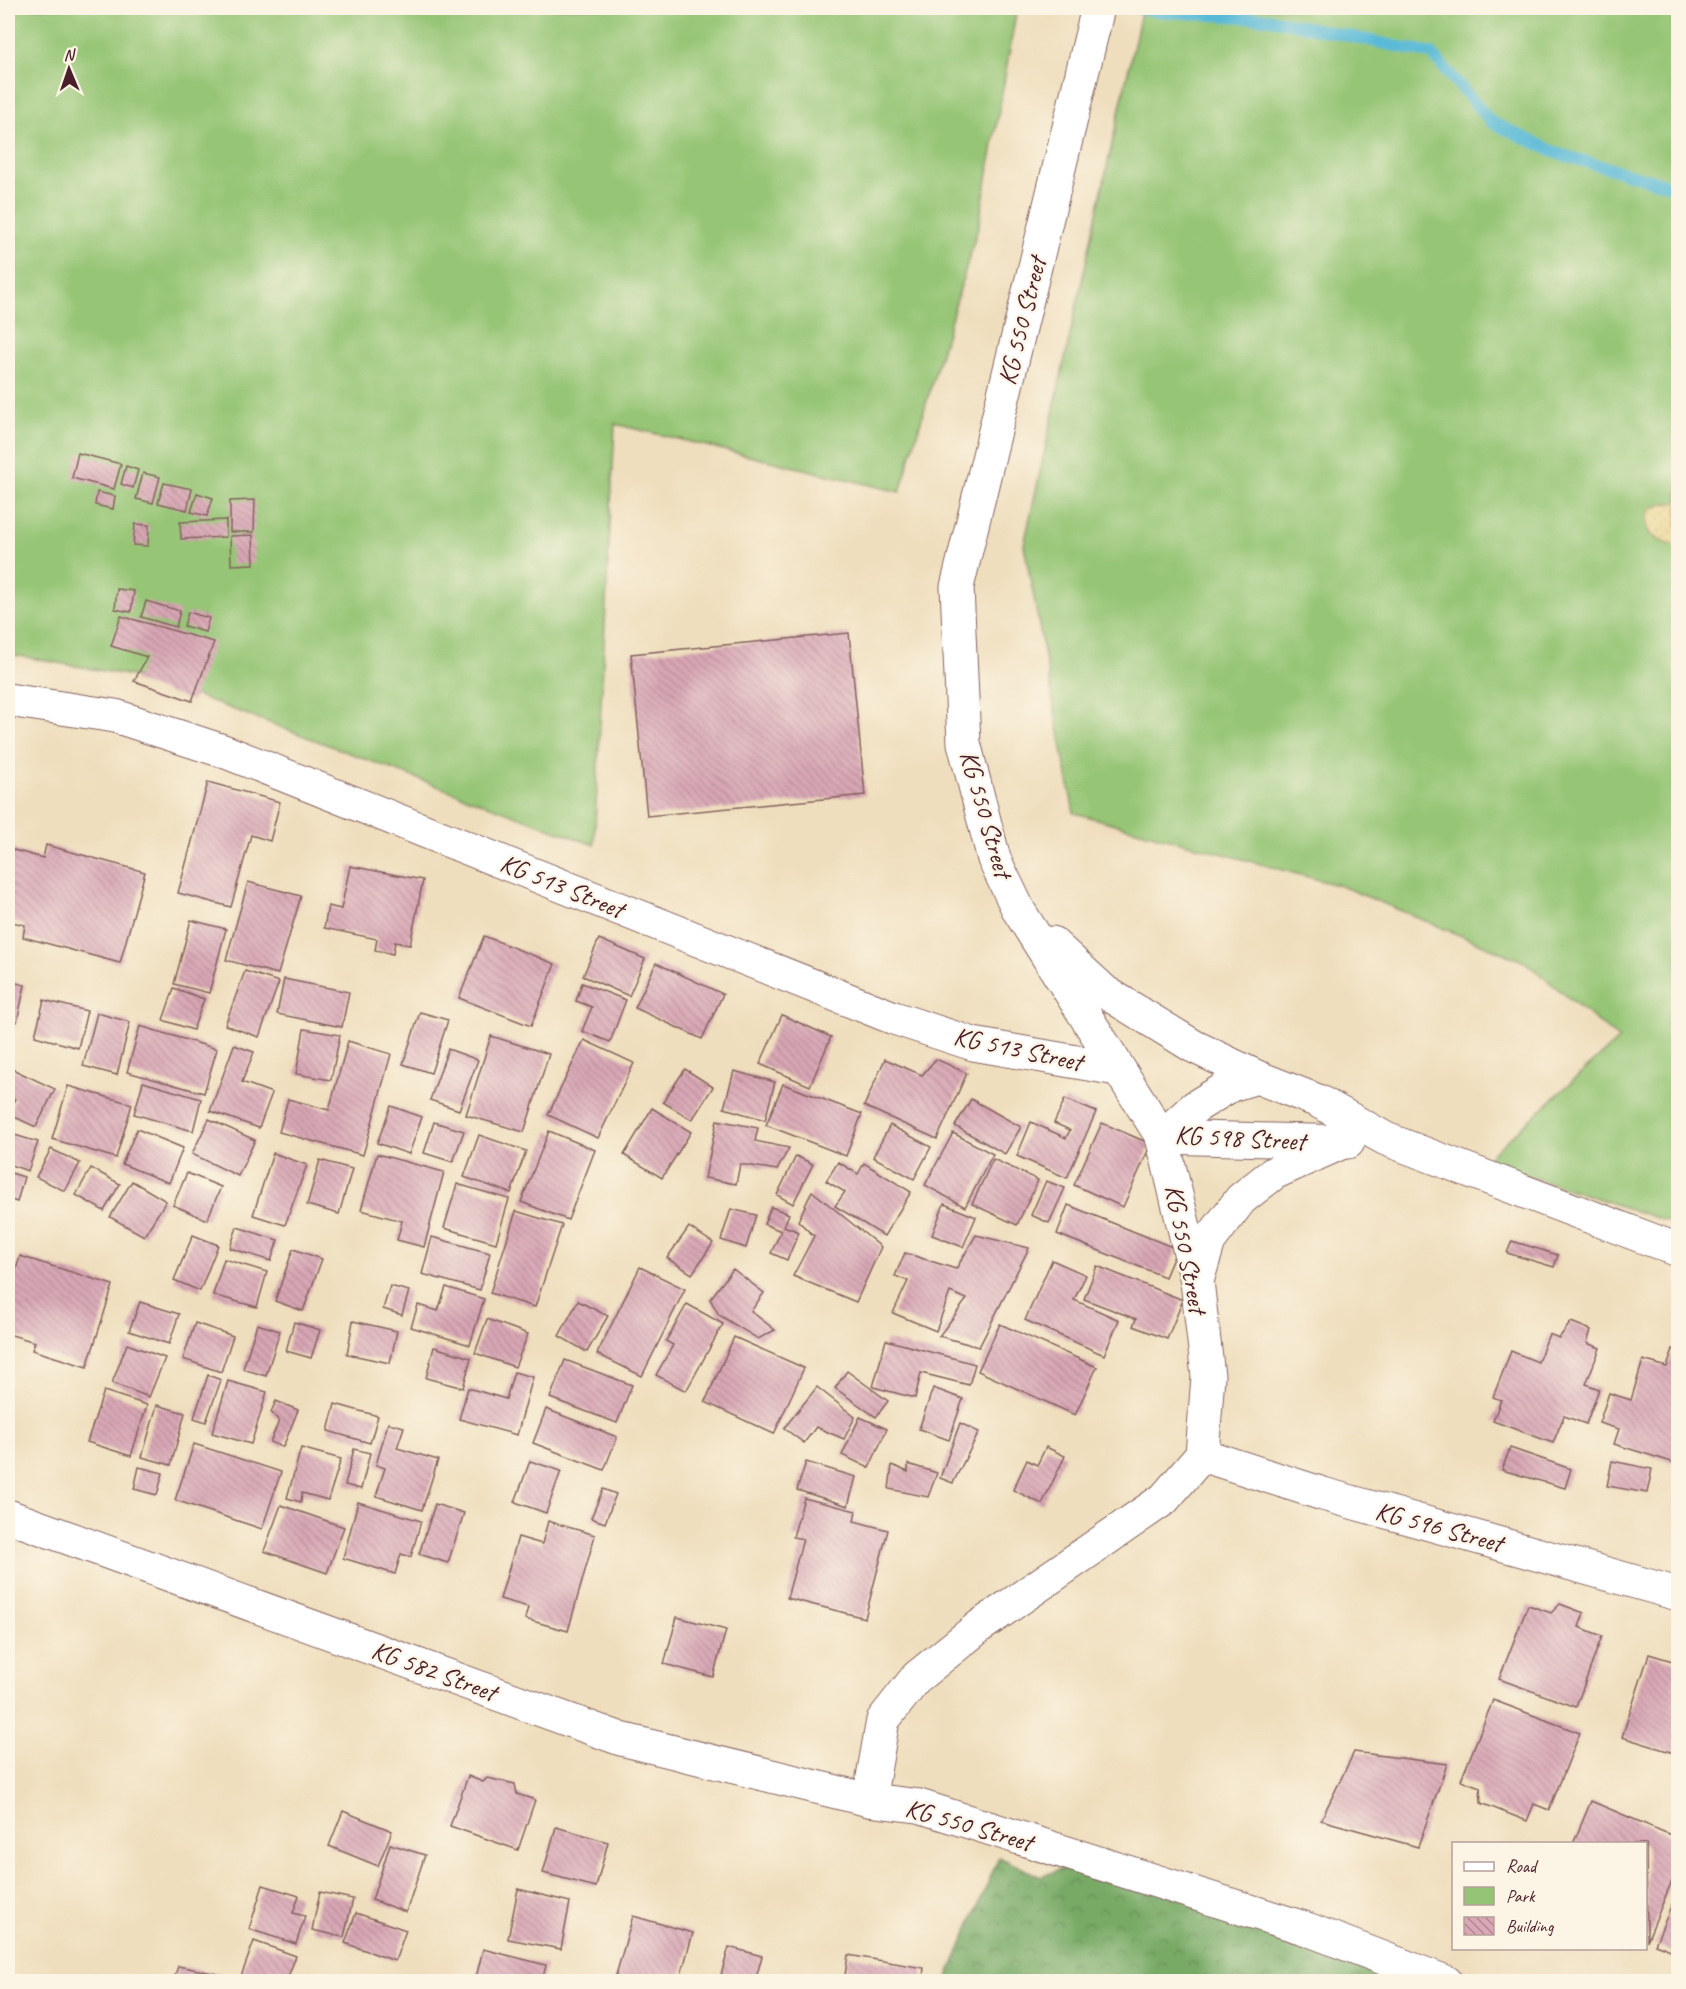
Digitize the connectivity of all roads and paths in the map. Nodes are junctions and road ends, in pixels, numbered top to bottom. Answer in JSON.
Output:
{"nodes":[{"id":1,"x":1098,"y":8,"type":"edge"},
{"id":2,"x":8,"y":700,"type":"edge"},
{"id":3,"x":1019,"y":911,"type":"junction"},
{"id":4,"x":1117,"y":1069,"type":"junction"},
{"id":5,"x":1257,"y":1077,"type":"junction"},
{"id":6,"x":1162,"y":1137,"type":"junction"},
{"id":7,"x":1386,"y":1139,"type":"junction"},
{"id":8,"x":1343,"y":1142,"type":"junction"},
{"id":9,"x":1678,"y":1250,"type":"edge"},
{"id":10,"x":1197,"y":1281,"type":"junction"},
{"id":11,"x":1202,"y":1455,"type":"junction"},
{"id":12,"x":8,"y":1516,"type":"edge"},
{"id":13,"x":1678,"y":1594,"type":"edge"},
{"id":14,"x":869,"y":1800,"type":"junction"},
{"id":15,"x":1446,"y":1982,"type":"edge"}],
"edges":[{"from":1,"to":3,"type":"street","name":"KG 550 Street"},
{"from":2,"to":4,"type":"street","name":"KG 513 Street"},
{"from":3,"to":4,"type":"street","name":"KG 550 Street"},
{"from":3,"to":5,"type":"street"},
{"from":4,"to":6,"type":"street","name":"KG 550 Street"},
{"from":5,"to":6,"type":"street","name":"KG 598 Street"},
{"from":5,"to":7,"type":"street","name":"KG 598 Street"},
{"from":6,"to":8,"type":"street","name":"KG 598 Street"},
{"from":6,"to":10,"type":"street","name":"KG 550 Street"},
{"from":7,"to":8,"type":"street","name":"KG 598 Street"},
{"from":7,"to":9,"type":"street","name":"KG 598 Street"},
{"from":8,"to":10,"type":"street"},
{"from":10,"to":11,"type":"street","name":"KG 550 Street"},
{"from":11,"to":13,"type":"street","name":"KG 596 Street"},
{"from":11,"to":14,"type":"street","name":"KG 550 Street"},
{"from":12,"to":14,"type":"street","name":"KG 582 Street"},
{"from":14,"to":15,"type":"street","name":"KG 550 Street"}]}
